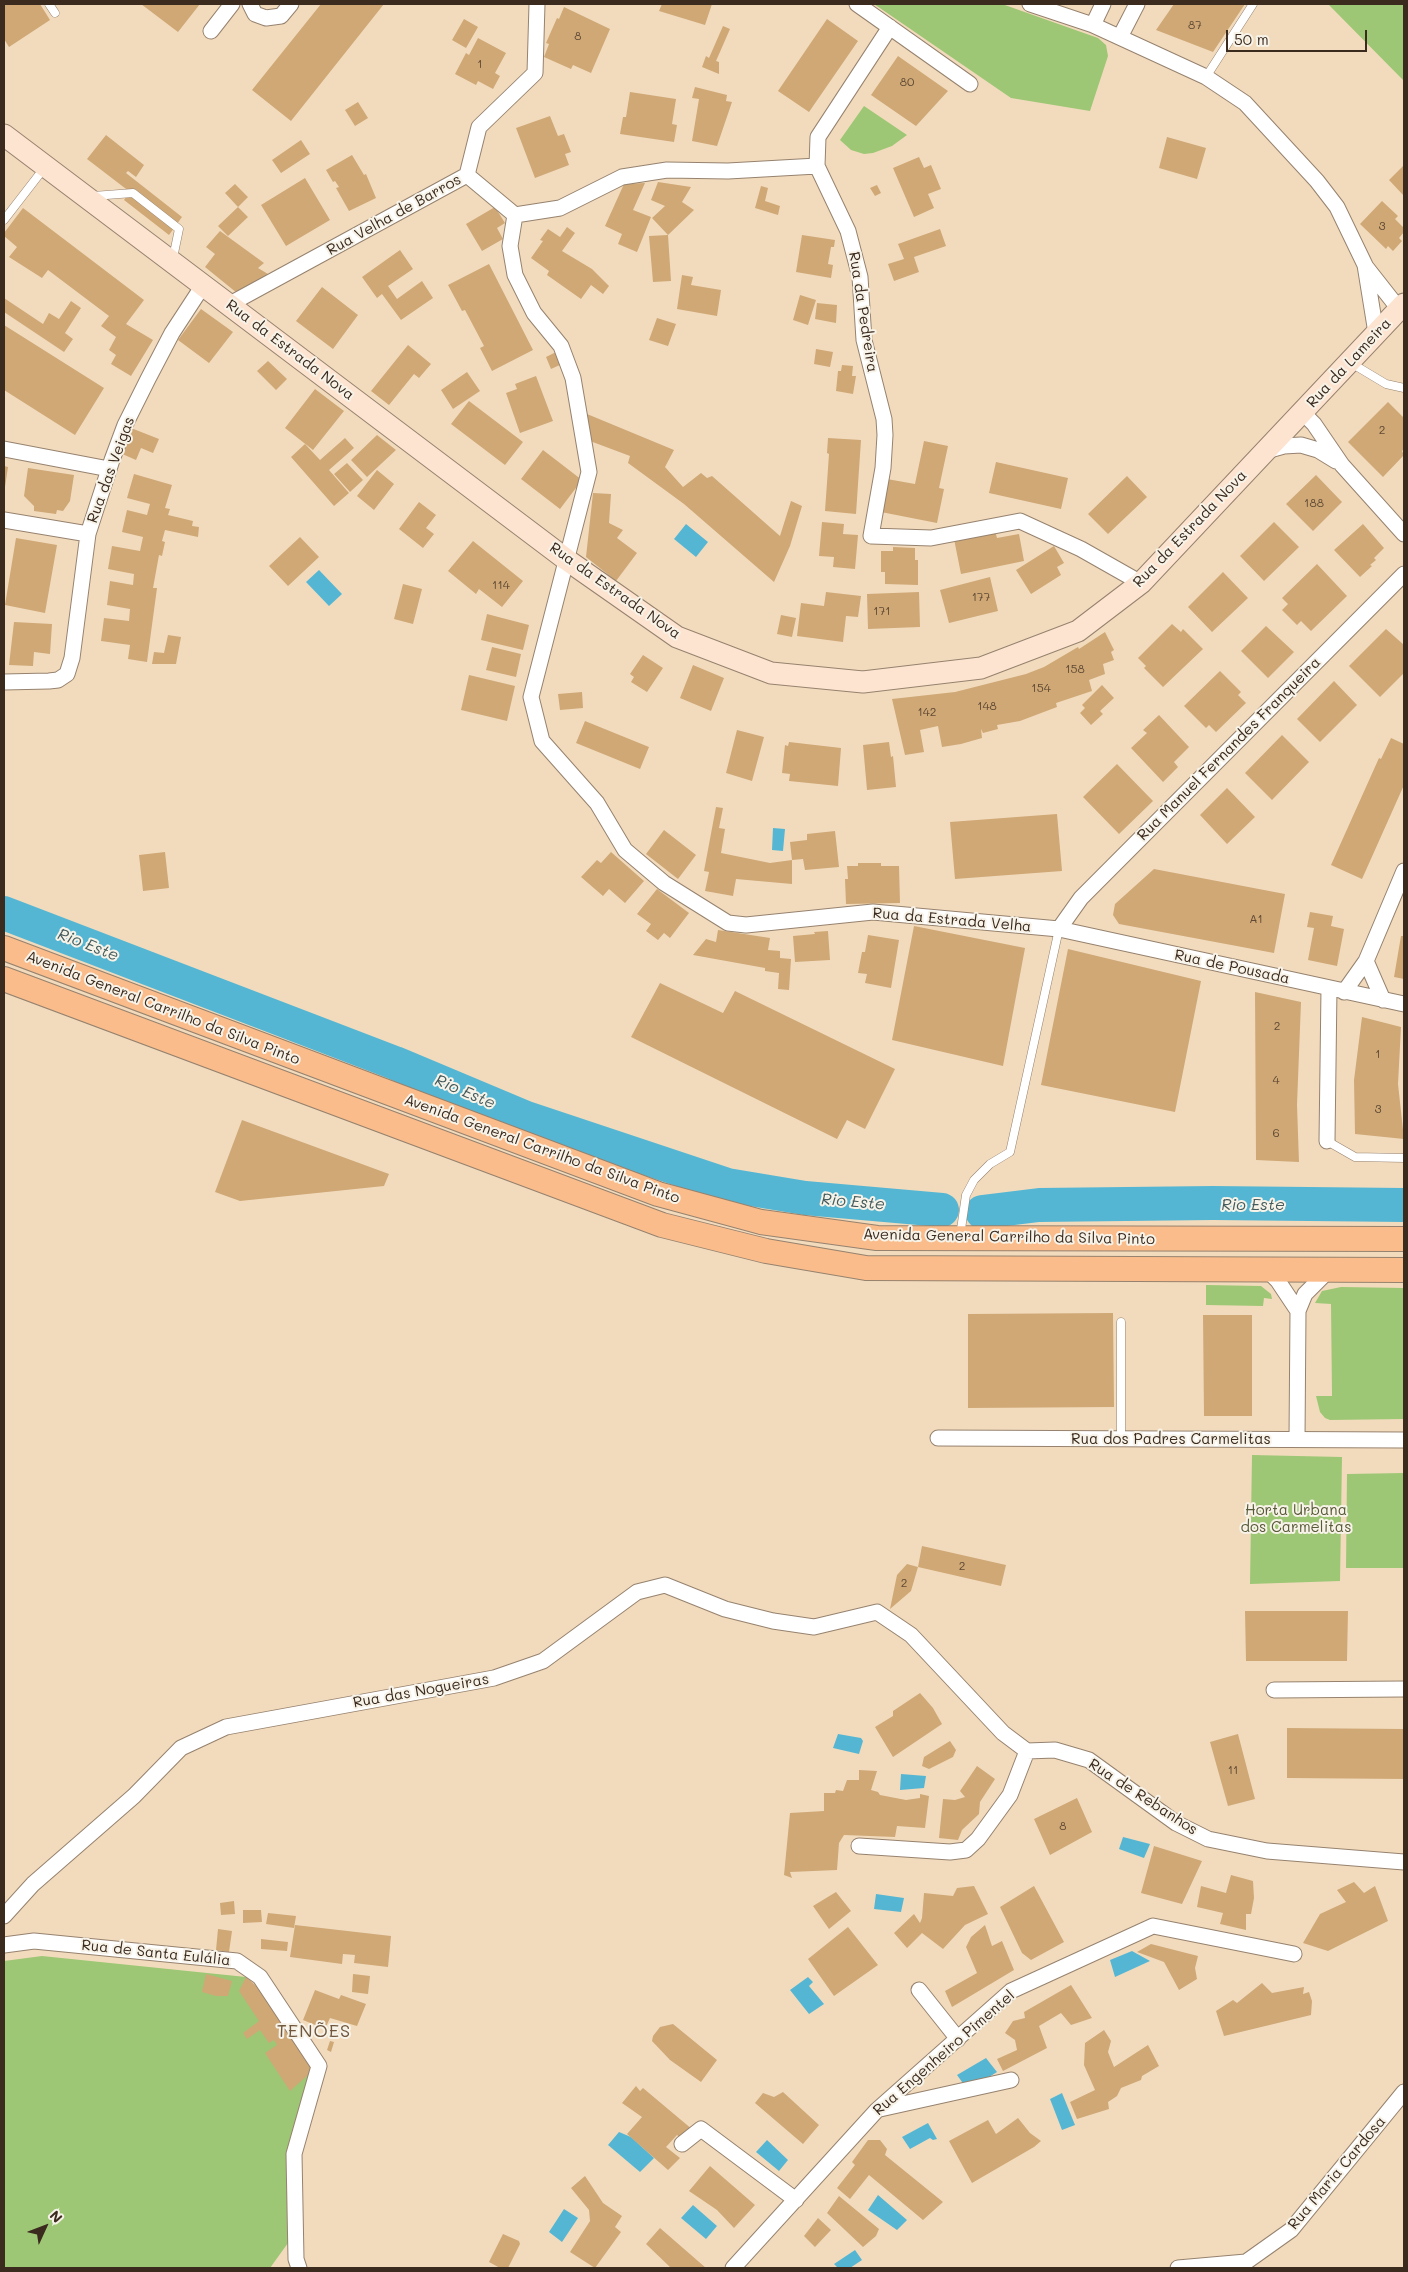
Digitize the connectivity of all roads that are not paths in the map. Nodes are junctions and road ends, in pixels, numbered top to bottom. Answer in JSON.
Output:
{"nodes":[{"id":1,"x":49,"y":4,"type":"edge"},
{"id":2,"x":232,"y":4,"type":"edge"},
{"id":3,"x":250,"y":4,"type":"edge"},
{"id":4,"x":291,"y":4,"type":"edge"},
{"id":5,"x":537,"y":4,"type":"edge"},
{"id":6,"x":857,"y":4,"type":"edge"},
{"id":7,"x":1030,"y":4,"type":"edge"},
{"id":8,"x":1103,"y":4,"type":"edge"},
{"id":9,"x":1137,"y":4,"type":"edge"},
{"id":10,"x":1253,"y":4,"type":"edge"},
{"id":11,"x":56,"y":13,"type":"dead end"},
{"id":12,"x":1087,"y":23,"type":"junction"},
{"id":13,"x":890,"y":27,"type":"junction"},
{"id":14,"x":211,"y":32,"type":"dead end"},
{"id":15,"x":1120,"y":38,"type":"junction"},
{"id":16,"x":1206,"y":77,"type":"junction"},
{"id":17,"x":970,"y":84,"type":"dead end"},
{"id":18,"x":4,"y":135,"type":"edge"},
{"id":19,"x":46,"y":165,"type":"junction"},
{"id":20,"x":818,"y":166,"type":"junction"},
{"id":21,"x":467,"y":175,"type":"junction"},
{"id":22,"x":88,"y":197,"type":"junction"},
{"id":23,"x":515,"y":215,"type":"junction"},
{"id":24,"x":4,"y":220,"type":"edge"},
{"id":25,"x":172,"y":260,"type":"junction"},
{"id":26,"x":1365,"y":265,"type":"junction"},
{"id":27,"x":204,"y":284,"type":"junction"},
{"id":28,"x":230,"y":304,"type":"junction"},
{"id":29,"x":1402,"y":306,"type":"edge"},
{"id":30,"x":1376,"y":333,"type":"junction"},
{"id":31,"x":1349,"y":362,"type":"junction"},
{"id":32,"x":1404,"y":388,"type":"edge"},
{"id":33,"x":1298,"y":417,"type":"junction"},
{"id":34,"x":4,"y":449,"type":"edge"},
{"id":35,"x":1265,"y":451,"type":"junction"},
{"id":36,"x":1342,"y":465,"type":"junction"},
{"id":37,"x":109,"y":469,"type":"junction"},
{"id":38,"x":4,"y":520,"type":"edge"},
{"id":39,"x":88,"y":534,"type":"junction"},
{"id":40,"x":1404,"y":534,"type":"edge"},
{"id":41,"x":567,"y":560,"type":"junction"},
{"id":42,"x":1404,"y":574,"type":"edge"},
{"id":43,"x":1141,"y":583,"type":"junction"},
{"id":44,"x":4,"y":682,"type":"edge"},
{"id":45,"x":1404,"y":872,"type":"edge"},
{"id":46,"x":1059,"y":929,"type":"junction"},
{"id":47,"x":4,"y":948,"type":"edge"},
{"id":48,"x":1366,"y":961,"type":"junction"},
{"id":49,"x":4,"y":979,"type":"edge"},
{"id":50,"x":1329,"y":988,"type":"junction"},
{"id":51,"x":1344,"y":992,"type":"junction"},
{"id":52,"x":1383,"y":1000,"type":"junction"},
{"id":53,"x":1404,"y":1004,"type":"edge"},
{"id":54,"x":1327,"y":1141,"type":"joint"},
{"id":55,"x":1404,"y":1158,"type":"edge"},
{"id":56,"x":959,"y":1239,"type":"junction"},
{"id":57,"x":1404,"y":1239,"type":"edge"},
{"id":58,"x":1266,"y":1269,"type":"junction"},
{"id":59,"x":1329,"y":1270,"type":"junction"},
{"id":60,"x":1404,"y":1270,"type":"edge"},
{"id":61,"x":1298,"y":1311,"type":"junction"},
{"id":62,"x":1122,"y":1322,"type":"dead end"},
{"id":63,"x":938,"y":1438,"type":"dead end"},
{"id":64,"x":1121,"y":1438,"type":"junction"},
{"id":65,"x":1296,"y":1440,"type":"junction"},
{"id":66,"x":1404,"y":1440,"type":"edge"},
{"id":67,"x":1404,"y":1689,"type":"edge"},
{"id":68,"x":1274,"y":1690,"type":"dead end"},
{"id":69,"x":1027,"y":1751,"type":"junction"},
{"id":70,"x":859,"y":1846,"type":"dead end"},
{"id":71,"x":1404,"y":1862,"type":"edge"},
{"id":72,"x":4,"y":1916,"type":"edge"},
{"id":73,"x":4,"y":1945,"type":"edge"},
{"id":74,"x":1294,"y":1954,"type":"dead end"},
{"id":75,"x":919,"y":1990,"type":"dead end"},
{"id":76,"x":958,"y":2038,"type":"junction"},
{"id":77,"x":1011,"y":2080,"type":"dead end"},
{"id":78,"x":1404,"y":2092,"type":"edge"},
{"id":79,"x":877,"y":2110,"type":"junction"},
{"id":80,"x":682,"y":2144,"type":"dead end"},
{"id":81,"x":796,"y":2200,"type":"junction"},
{"id":82,"x":294,"y":2265,"type":"edge"},
{"id":83,"x":733,"y":2268,"type":"edge"},
{"id":84,"x":1178,"y":2268,"type":"edge"}],
"edges":[{"from":1,"to":11,"type":"lane"},
{"from":2,"to":14,"type":"street"},
{"from":3,"to":4,"type":"street"},
{"from":5,"to":21,"type":"street"},
{"from":6,"to":13,"type":"street"},
{"from":7,"to":12,"type":"street"},
{"from":8,"to":12,"type":"street"},
{"from":9,"to":15,"type":"street"},
{"from":10,"to":16,"type":"lane"},
{"from":12,"to":15,"type":"street"},
{"from":13,"to":17,"type":"street"},
{"from":13,"to":20,"type":"street"},
{"from":15,"to":16,"type":"street"},
{"from":16,"to":26,"type":"street"},
{"from":18,"to":19,"type":"main road","name":"Rua da Estrada Nova"},
{"from":19,"to":22,"type":"main road","name":"Rua da Estrada Nova"},
{"from":19,"to":24,"type":"lane"},
{"from":20,"to":23,"type":"street"},
{"from":20,"to":43,"type":"street","name":"Rua da Pedreira"},
{"from":21,"to":23,"type":"street","name":"Rua Velha de Barros"},
{"from":21,"to":28,"type":"street","name":"Rua Velha de Barros"},
{"from":22,"to":25,"type":"main road","name":"Rua da Estrada Nova"},
{"from":22,"to":25,"type":"lane"},
{"from":23,"to":41,"type":"street","name":"Rua da Estrada Velha"},
{"from":25,"to":27,"type":"main road","name":"Rua da Estrada Nova"},
{"from":26,"to":29,"type":"street"},
{"from":26,"to":30,"type":"street"},
{"from":27,"to":28,"type":"main road","name":"Rua da Estrada Nova"},
{"from":27,"to":37,"type":"street","name":"Rua das Veigas"},
{"from":28,"to":41,"type":"main road","name":"Rua da Estrada Nova"},
{"from":29,"to":30,"type":"main road","name":"Rua da Lameira"},
{"from":30,"to":31,"type":"main road","name":"Rua da Lameira"},
{"from":31,"to":32,"type":"lane"},
{"from":31,"to":33,"type":"main road","name":"Rua da Lameira"},
{"from":33,"to":35,"type":"main road","name":"Rua da Estrada Nova"},
{"from":33,"to":36,"type":"street"},
{"from":34,"to":37,"type":"street"},
{"from":35,"to":36,"type":"street"},
{"from":35,"to":43,"type":"main road","name":"Rua da Estrada Nova"},
{"from":36,"to":40,"type":"street"},
{"from":37,"to":39,"type":"street","name":"Rua das Veigas"},
{"from":38,"to":39,"type":"street"},
{"from":39,"to":44,"type":"street","name":"Rua das Veigas"},
{"from":41,"to":43,"type":"main road","name":"Rua da Estrada Nova"},
{"from":41,"to":46,"type":"street","name":"Rua da Estrada Velha"},
{"from":42,"to":46,"type":"street","name":"Rua Manuel Fernandes Franqueira"},
{"from":45,"to":48,"type":"street"},
{"from":46,"to":50,"type":"street","name":"Rua de Pousada"},
{"from":46,"to":56,"type":"lane"},
{"from":47,"to":56,"type":"main road","name":"Avenida General Carrilho da Silva Pinto"},
{"from":48,"to":51,"type":"street"},
{"from":48,"to":52,"type":"street"},
{"from":49,"to":58,"type":"main road","name":"Avenida General Carrilho da Silva Pinto"},
{"from":50,"to":51,"type":"street","name":"Rua de Pousada"},
{"from":50,"to":54,"type":"street"},
{"from":51,"to":52,"type":"street","name":"Rua de Pousada"},
{"from":52,"to":53,"type":"street","name":"Rua de Pousada"},
{"from":54,"to":55,"type":"lane"},
{"from":56,"to":57,"type":"main road","name":"Avenida General Carrilho da Silva Pinto"},
{"from":58,"to":59,"type":"main road","name":"Avenida General Carrilho da Silva Pinto"},
{"from":58,"to":61,"type":"street"},
{"from":59,"to":60,"type":"main road","name":"Avenida General Carrilho da Silva Pinto"},
{"from":59,"to":61,"type":"street"},
{"from":61,"to":65,"type":"street"},
{"from":62,"to":64,"type":"lane"},
{"from":63,"to":64,"type":"street","name":"Rua dos Padres Carmelitas"},
{"from":64,"to":65,"type":"street","name":"Rua dos Padres Carmelitas"},
{"from":65,"to":66,"type":"street","name":"Rua dos Padres Carmelitas"},
{"from":67,"to":68,"type":"street"},
{"from":69,"to":70,"type":"street"},
{"from":69,"to":71,"type":"street","name":"Rua de Rebanhos"},
{"from":69,"to":72,"type":"street","name":"Rua das Nogueiras"},
{"from":73,"to":82,"type":"street","name":"Rua de Santa Eulália"},
{"from":74,"to":76,"type":"street","name":"Rua Engenheiro Pimentel"},
{"from":75,"to":76,"type":"street"},
{"from":76,"to":79,"type":"street","name":"Rua Engenheiro Pimentel"},
{"from":77,"to":79,"type":"street"},
{"from":78,"to":84,"type":"street","name":"Rua Maria Cardosa"},
{"from":79,"to":81,"type":"street","name":"Rua Engenheiro Pimentel"},
{"from":80,"to":81,"type":"street"},
{"from":81,"to":83,"type":"street","name":"Rua Engenheiro Pimentel"}]}
